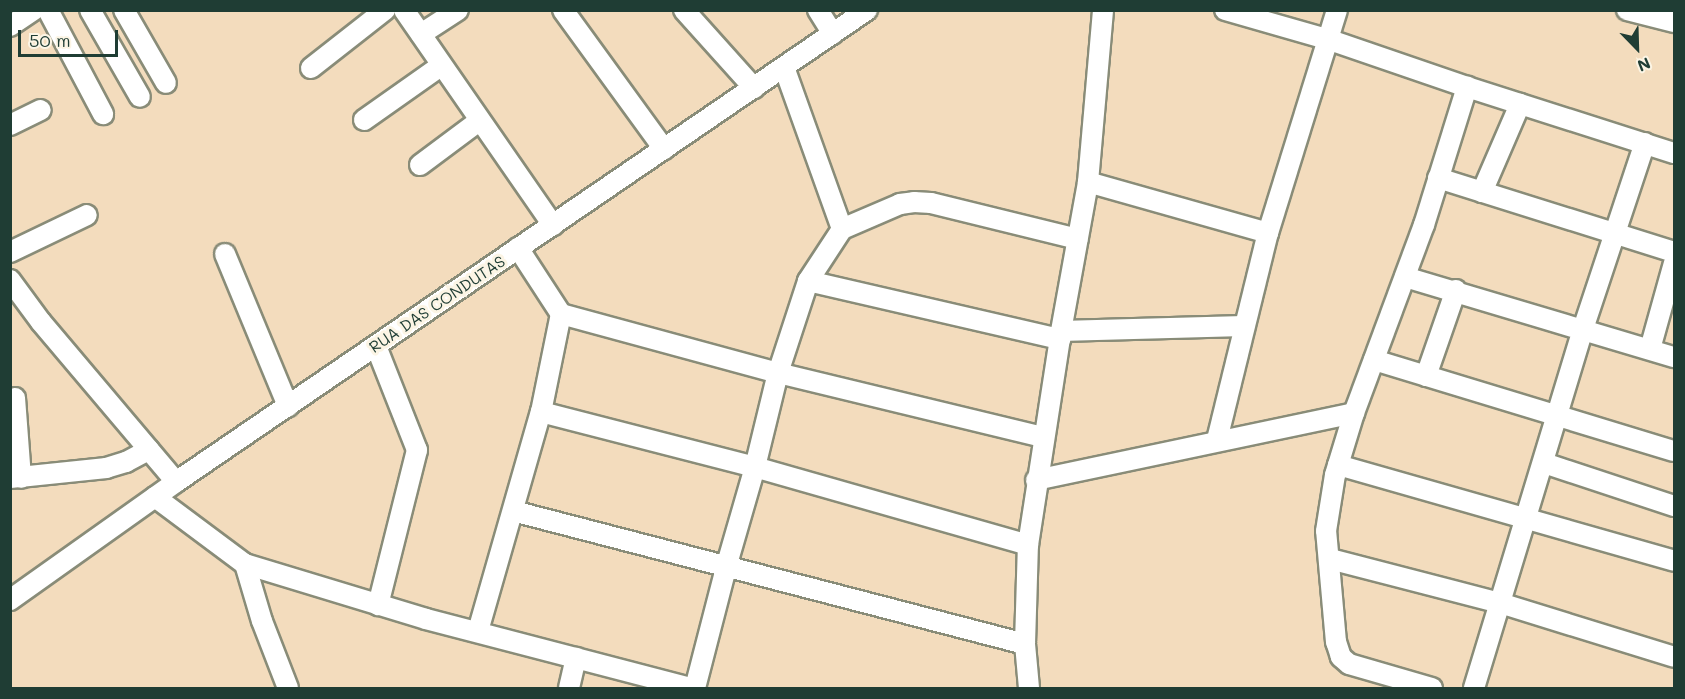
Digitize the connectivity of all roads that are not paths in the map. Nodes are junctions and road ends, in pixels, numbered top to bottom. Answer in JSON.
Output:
{"nodes":[{"id":1,"x":34,"y":10,"type":"edge"},
{"id":2,"x":48,"y":10,"type":"edge"},
{"id":3,"x":90,"y":10,"type":"edge"},
{"id":4,"x":124,"y":10,"type":"edge"},
{"id":5,"x":385,"y":10,"type":"edge"},
{"id":6,"x":404,"y":10,"type":"edge"},
{"id":7,"x":458,"y":10,"type":"edge"},
{"id":8,"x":563,"y":10,"type":"edge"},
{"id":9,"x":684,"y":10,"type":"edge"},
{"id":10,"x":818,"y":10,"type":"edge"},
{"id":11,"x":867,"y":10,"type":"edge"},
{"id":12,"x":1103,"y":10,"type":"edge"},
{"id":13,"x":1224,"y":10,"type":"edge"},
{"id":14,"x":1337,"y":10,"type":"edge"},
{"id":15,"x":1627,"y":10,"type":"edge"},
{"id":16,"x":1672,"y":10,"type":"edge"},
{"id":17,"x":1674,"y":20,"type":"edge"},
{"id":18,"x":10,"y":26,"type":"edge"},
{"id":19,"x":421,"y":34,"type":"junction"},
{"id":20,"x":833,"y":34,"type":"junction"},
{"id":21,"x":1327,"y":39,"type":"junction"},
{"id":22,"x":442,"y":65,"type":"junction"},
{"id":23,"x":784,"y":67,"type":"junction"},
{"id":24,"x":311,"y":68,"type":"dead end"},
{"id":25,"x":166,"y":83,"type":"dead end"},
{"id":26,"x":1467,"y":87,"type":"junction"},
{"id":27,"x":754,"y":88,"type":"junction"},
{"id":28,"x":140,"y":97,"type":"dead end"},
{"id":29,"x":1520,"y":104,"type":"junction"},
{"id":30,"x":41,"y":110,"type":"dead end"},
{"id":31,"x":103,"y":114,"type":"dead end"},
{"id":32,"x":364,"y":120,"type":"dead end"},
{"id":33,"x":479,"y":121,"type":"junction"},
{"id":34,"x":10,"y":125,"type":"edge"},
{"id":35,"x":1645,"y":143,"type":"junction"},
{"id":36,"x":664,"y":149,"type":"junction"},
{"id":37,"x":1674,"y":153,"type":"edge"},
{"id":38,"x":420,"y":165,"type":"dead end"},
{"id":39,"x":1438,"y":178,"type":"junction"},
{"id":40,"x":1088,"y":182,"type":"junction"},
{"id":41,"x":1482,"y":192,"type":"junction"},
{"id":42,"x":87,"y":215,"type":"dead end"},
{"id":43,"x":554,"y":225,"type":"junction"},
{"id":44,"x":842,"y":229,"type":"junction"},
{"id":45,"x":1268,"y":233,"type":"junction"},
{"id":46,"x":1614,"y":235,"type":"junction"},
{"id":47,"x":1078,"y":239,"type":"junction"},
{"id":48,"x":518,"y":249,"type":"junction"},
{"id":49,"x":10,"y":252,"type":"edge"},
{"id":50,"x":1674,"y":252,"type":"edge"},
{"id":51,"x":225,"y":254,"type":"dead end"},
{"id":52,"x":1674,"y":263,"type":"edge"},
{"id":53,"x":1405,"y":277,"type":"junction"},
{"id":54,"x":808,"y":281,"type":"junction"},
{"id":55,"x":11,"y":282,"type":"edge"},
{"id":56,"x":1456,"y":290,"type":"junction"},
{"id":57,"x":561,"y":314,"type":"junction"},
{"id":58,"x":1243,"y":326,"type":"junction"},
{"id":59,"x":1583,"y":329,"type":"junction"},
{"id":60,"x":1060,"y":335,"type":"junction"},
{"id":61,"x":376,"y":346,"type":"junction"},
{"id":62,"x":1650,"y":349,"type":"junction"},
{"id":63,"x":1674,"y":357,"type":"edge"},
{"id":64,"x":1374,"y":360,"type":"junction"},
{"id":65,"x":778,"y":373,"type":"junction"},
{"id":66,"x":1426,"y":376,"type":"junction"},
{"id":67,"x":15,"y":398,"type":"dead end"},
{"id":68,"x":288,"y":406,"type":"junction"},
{"id":69,"x":541,"y":412,"type":"junction"},
{"id":70,"x":1354,"y":413,"type":"junction"},
{"id":71,"x":1557,"y":417,"type":"junction"},
{"id":72,"x":1043,"y":437,"type":"junction"},
{"id":73,"x":1217,"y":440,"type":"junction"},
{"id":74,"x":149,"y":450,"type":"junction"},
{"id":75,"x":1674,"y":451,"type":"edge"},
{"id":76,"x":1544,"y":463,"type":"junction"},
{"id":77,"x":1338,"y":465,"type":"junction"},
{"id":78,"x":755,"y":467,"type":"junction"},
{"id":79,"x":16,"y":478,"type":"edge"},
{"id":80,"x":1036,"y":480,"type":"junction"},
{"id":81,"x":176,"y":482,"type":"junction"},
{"id":82,"x":155,"y":496,"type":"junction"},
{"id":83,"x":1674,"y":506,"type":"edge"},
{"id":84,"x":513,"y":511,"type":"junction"},
{"id":85,"x":1526,"y":518,"type":"junction"},
{"id":86,"x":1028,"y":545,"type":"junction"},
{"id":87,"x":1330,"y":559,"type":"junction"},
{"id":88,"x":1674,"y":561,"type":"edge"},
{"id":89,"x":245,"y":564,"type":"junction"},
{"id":90,"x":726,"y":564,"type":"junction"},
{"id":91,"x":10,"y":600,"type":"edge"},
{"id":92,"x":1500,"y":603,"type":"junction"},
{"id":93,"x":378,"y":605,"type":"junction"},
{"id":94,"x":478,"y":631,"type":"junction"},
{"id":95,"x":1025,"y":644,"type":"junction"},
{"id":96,"x":1674,"y":657,"type":"edge"},
{"id":97,"x":576,"y":658,"type":"junction"},
{"id":98,"x":288,"y":688,"type":"edge"},
{"id":99,"x":569,"y":688,"type":"edge"},
{"id":100,"x":693,"y":688,"type":"edge"},
{"id":101,"x":1029,"y":688,"type":"edge"},
{"id":102,"x":1432,"y":688,"type":"edge"},
{"id":103,"x":1474,"y":688,"type":"edge"}],
"edges":[{"from":1,"to":18,"type":"street"},
{"from":2,"to":31,"type":"street"},
{"from":3,"to":28,"type":"street"},
{"from":4,"to":25,"type":"street"},
{"from":5,"to":24,"type":"street"},
{"from":6,"to":19,"type":"street"},
{"from":7,"to":19,"type":"street"},
{"from":8,"to":36,"type":"street"},
{"from":9,"to":27,"type":"street"},
{"from":10,"to":20,"type":"street"},
{"from":11,"to":20,"type":"street","name":"RUA DAS CONDUTAS"},
{"from":12,"to":40,"type":"street"},
{"from":13,"to":21,"type":"street"},
{"from":14,"to":21,"type":"street"},
{"from":15,"to":17,"type":"street"},
{"from":16,"to":17,"type":"street"},
{"from":19,"to":22,"type":"street"},
{"from":20,"to":23,"type":"street","name":"RUA DAS CONDUTAS"},
{"from":21,"to":26,"type":"street"},
{"from":21,"to":45,"type":"street"},
{"from":22,"to":32,"type":"street"},
{"from":22,"to":33,"type":"street"},
{"from":23,"to":27,"type":"street","name":"RUA DAS CONDUTAS"},
{"from":23,"to":44,"type":"street"},
{"from":26,"to":29,"type":"street"},
{"from":26,"to":39,"type":"street"},
{"from":27,"to":36,"type":"street","name":"RUA DAS CONDUTAS"},
{"from":29,"to":35,"type":"street"},
{"from":29,"to":41,"type":"street"},
{"from":30,"to":34,"type":"street"},
{"from":33,"to":38,"type":"street"},
{"from":33,"to":43,"type":"street"},
{"from":35,"to":37,"type":"street"},
{"from":35,"to":46,"type":"street"},
{"from":36,"to":43,"type":"street","name":"RUA DAS CONDUTAS"},
{"from":39,"to":41,"type":"street"},
{"from":39,"to":53,"type":"street"},
{"from":40,"to":45,"type":"street"},
{"from":40,"to":47,"type":"street"},
{"from":41,"to":46,"type":"street"},
{"from":42,"to":49,"type":"street"},
{"from":43,"to":48,"type":"street","name":"RUA DAS CONDUTAS"},
{"from":44,"to":47,"type":"street"},
{"from":44,"to":54,"type":"street"},
{"from":45,"to":58,"type":"street"},
{"from":46,"to":50,"type":"street"},
{"from":46,"to":59,"type":"street"},
{"from":47,"to":60,"type":"street"},
{"from":48,"to":57,"type":"street"},
{"from":48,"to":61,"type":"street","name":"RUA DAS CONDUTAS"},
{"from":51,"to":68,"type":"street"},
{"from":52,"to":62,"type":"street"},
{"from":53,"to":56,"type":"street"},
{"from":53,"to":64,"type":"street"},
{"from":54,"to":60,"type":"street"},
{"from":54,"to":65,"type":"street"},
{"from":55,"to":74,"type":"street"},
{"from":56,"to":59,"type":"street"},
{"from":56,"to":66,"type":"street"},
{"from":57,"to":65,"type":"street"},
{"from":57,"to":69,"type":"street"},
{"from":58,"to":60,"type":"street"},
{"from":58,"to":73,"type":"street"},
{"from":59,"to":62,"type":"street"},
{"from":59,"to":71,"type":"street"},
{"from":60,"to":72,"type":"street"},
{"from":61,"to":68,"type":"street","name":"RUA DAS CONDUTAS"},
{"from":61,"to":93,"type":"street"},
{"from":62,"to":63,"type":"street"},
{"from":64,"to":66,"type":"street"},
{"from":64,"to":70,"type":"street"},
{"from":65,"to":72,"type":"street"},
{"from":65,"to":78,"type":"street"},
{"from":66,"to":71,"type":"street"},
{"from":67,"to":79,"type":"street"},
{"from":68,"to":81,"type":"street","name":"RUA DAS CONDUTAS"},
{"from":69,"to":78,"type":"street"},
{"from":69,"to":84,"type":"street"},
{"from":70,"to":73,"type":"street"},
{"from":70,"to":77,"type":"street"},
{"from":71,"to":75,"type":"street"},
{"from":71,"to":76,"type":"street"},
{"from":72,"to":80,"type":"street"},
{"from":73,"to":80,"type":"street"},
{"from":74,"to":79,"type":"street"},
{"from":74,"to":81,"type":"street"},
{"from":76,"to":83,"type":"street"},
{"from":76,"to":85,"type":"street"},
{"from":77,"to":85,"type":"street"},
{"from":77,"to":87,"type":"street"},
{"from":78,"to":86,"type":"street"},
{"from":78,"to":90,"type":"street"},
{"from":80,"to":86,"type":"street"},
{"from":81,"to":82,"type":"street","name":"RUA DAS CONDUTAS"},
{"from":82,"to":89,"type":"street"},
{"from":82,"to":91,"type":"street","name":"RUA DAS CONDUTAS"},
{"from":84,"to":90,"type":"street"},
{"from":84,"to":94,"type":"street"},
{"from":85,"to":88,"type":"street"},
{"from":85,"to":92,"type":"street"},
{"from":86,"to":95,"type":"street"},
{"from":87,"to":92,"type":"street"},
{"from":87,"to":102,"type":"street"},
{"from":89,"to":93,"type":"street"},
{"from":89,"to":98,"type":"street"},
{"from":90,"to":95,"type":"street"},
{"from":90,"to":100,"type":"street"},
{"from":92,"to":96,"type":"street"},
{"from":92,"to":103,"type":"street"},
{"from":93,"to":94,"type":"street"},
{"from":94,"to":97,"type":"street"},
{"from":95,"to":101,"type":"street"},
{"from":97,"to":99,"type":"street"},
{"from":97,"to":100,"type":"street"}]}
